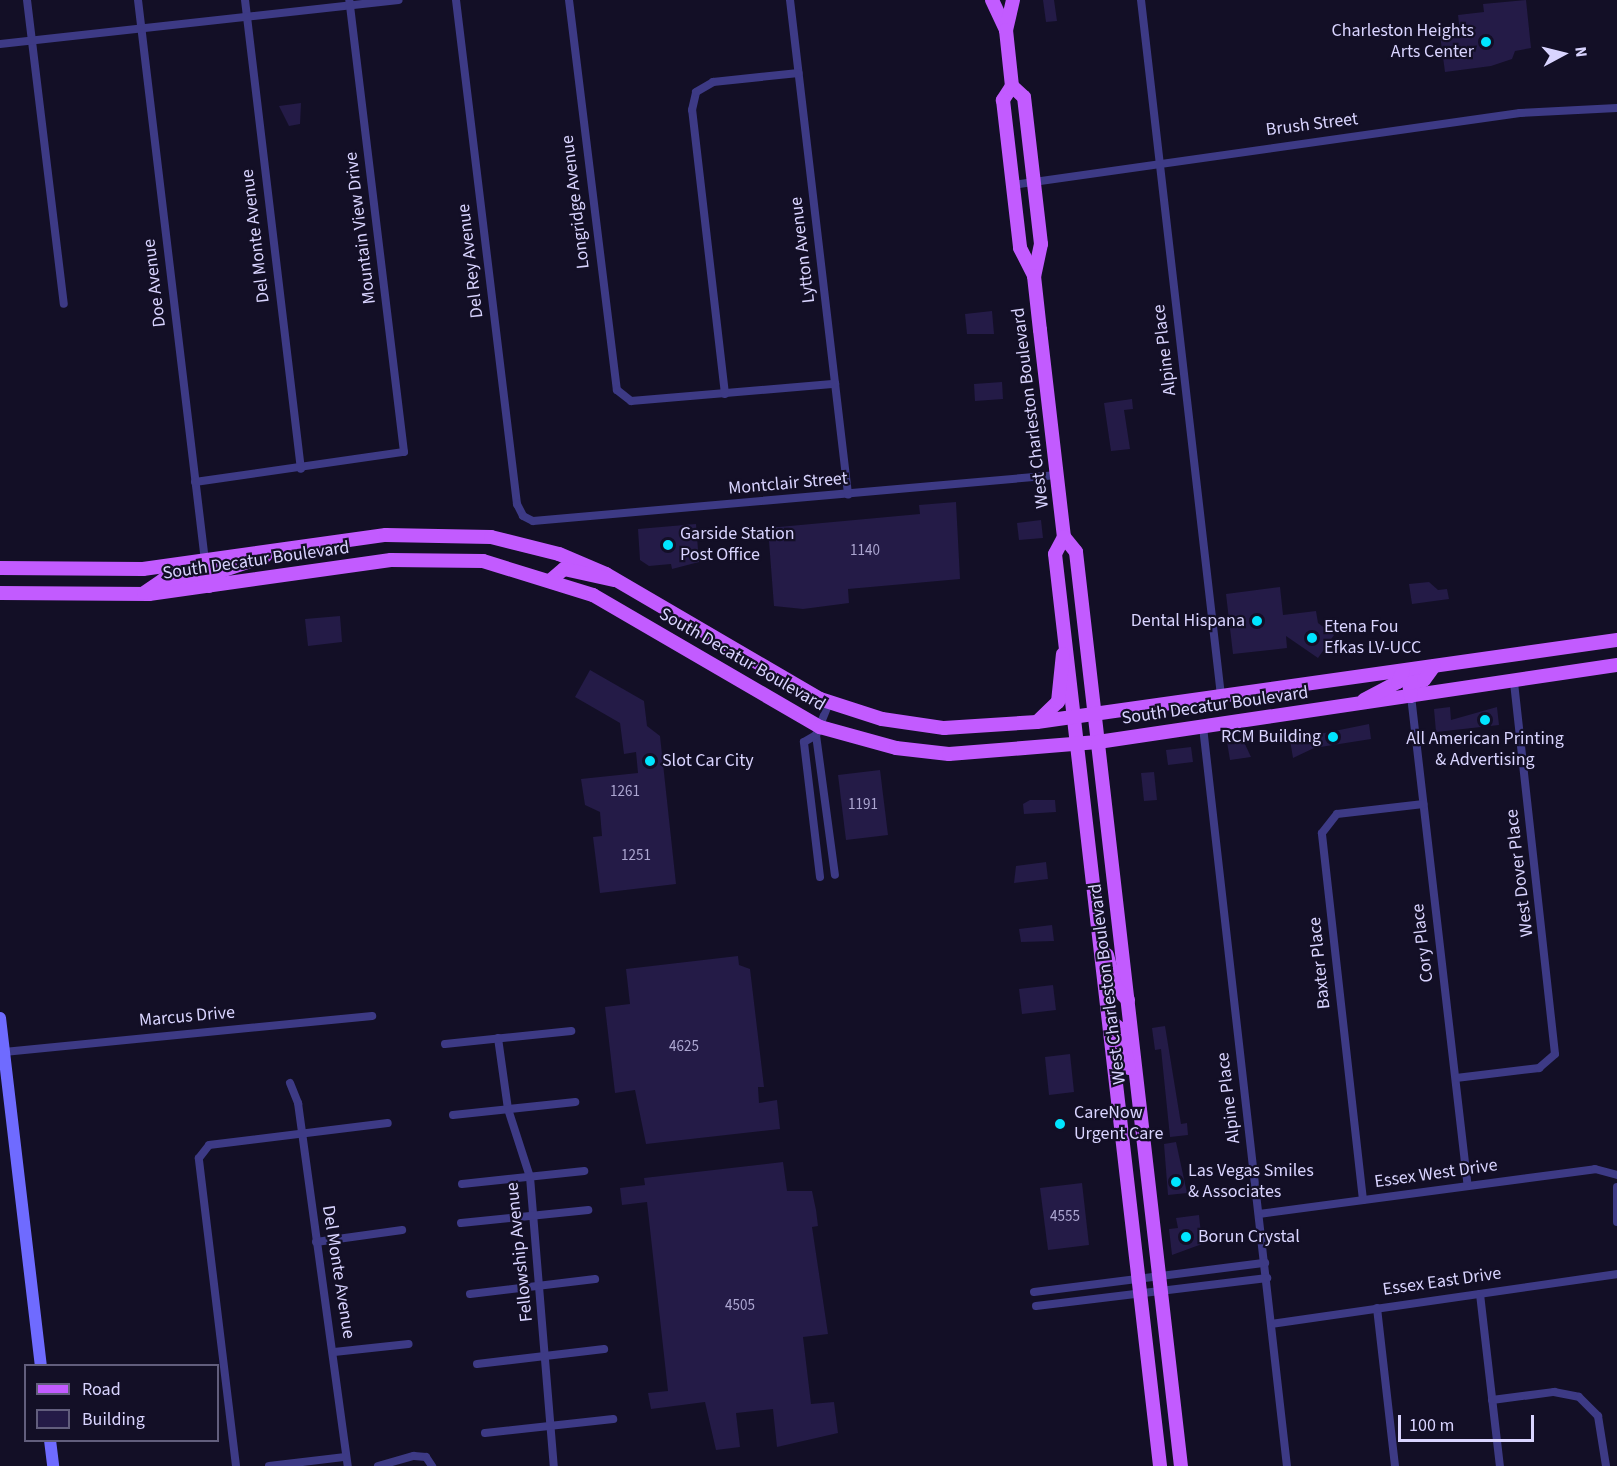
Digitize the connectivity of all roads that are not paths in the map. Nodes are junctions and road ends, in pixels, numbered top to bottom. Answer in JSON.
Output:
{"nodes":[{"id":1,"x":27,"y":0,"type":"edge"},
{"id":2,"x":138,"y":0,"type":"edge"},
{"id":3,"x":245,"y":0,"type":"edge"},
{"id":4,"x":399,"y":0,"type":"edge"},
{"id":5,"x":456,"y":0,"type":"edge"},
{"id":6,"x":569,"y":0,"type":"edge"},
{"id":7,"x":790,"y":0,"type":"edge"},
{"id":8,"x":992,"y":0,"type":"edge"},
{"id":9,"x":1013,"y":0,"type":"edge"},
{"id":10,"x":1141,"y":0,"type":"edge"},
{"id":11,"x":350,"y":3,"type":"edge"},
{"id":12,"x":247,"y":16,"type":"junction"},
{"id":13,"x":141,"y":28,"type":"junction"},
{"id":14,"x":1005,"y":30,"type":"junction"},
{"id":15,"x":32,"y":40,"type":"junction"},
{"id":16,"x":0,"y":44,"type":"edge"},
{"id":17,"x":799,"y":73,"type":"junction"},
{"id":18,"x":1012,"y":86,"type":"junction"},
{"id":19,"x":1617,"y":108,"type":"edge"},
{"id":20,"x":1160,"y":163,"type":"junction"},
{"id":21,"x":1033,"y":181,"type":"junction"},
{"id":22,"x":1013,"y":185,"type":"junction"},
{"id":23,"x":1034,"y":276,"type":"junction"},
{"id":24,"x":64,"y":304,"type":"dead end"},
{"id":25,"x":835,"y":384,"type":"junction"},
{"id":26,"x":725,"y":394,"type":"junction"},
{"id":27,"x":300,"y":469,"type":"junction"},
{"id":28,"x":1057,"y":475,"type":"junction"},
{"id":29,"x":195,"y":482,"type":"junction"},
{"id":30,"x":848,"y":495,"type":"junction"},
{"id":31,"x":523,"y":516,"type":"joint"},
{"id":32,"x":1064,"y":537,"type":"junction"},
{"id":33,"x":275,"y":551,"type":"junction"},
{"id":34,"x":205,"y":561,"type":"junction"},
{"id":35,"x":0,"y":568,"type":"edge"},
{"id":36,"x":552,"y":579,"type":"junction"},
{"id":37,"x":619,"y":581,"type":"junction"},
{"id":38,"x":209,"y":586,"type":"junction"},
{"id":39,"x":0,"y":593,"type":"edge"},
{"id":40,"x":142,"y":594,"type":"junction"},
{"id":41,"x":1617,"y":640,"type":"edge"},
{"id":42,"x":1065,"y":646,"type":"junction"},
{"id":43,"x":1617,"y":665,"type":"edge"},
{"id":44,"x":1434,"y":666,"type":"junction"},
{"id":45,"x":1403,"y":670,"type":"junction"},
{"id":46,"x":1514,"y":681,"type":"junction"},
{"id":47,"x":1221,"y":696,"type":"junction"},
{"id":48,"x":1411,"y":696,"type":"junction"},
{"id":49,"x":829,"y":703,"type":"junction"},
{"id":50,"x":1359,"y":703,"type":"junction"},
{"id":51,"x":1095,"y":714,"type":"junction"},
{"id":52,"x":1073,"y":717,"type":"junction"},
{"id":53,"x":1036,"y":722,"type":"junction"},
{"id":54,"x":1203,"y":727,"type":"junction"},
{"id":55,"x":818,"y":731,"type":"junction"},
{"id":56,"x":1098,"y":742,"type":"junction"},
{"id":57,"x":1076,"y":744,"type":"junction"},
{"id":58,"x":1423,"y":804,"type":"junction"},
{"id":59,"x":835,"y":875,"type":"dead end"},
{"id":60,"x":820,"y":877,"type":"dead end"},
{"id":61,"x":1099,"y":936,"type":"junction"},
{"id":62,"x":1128,"y":1000,"type":"junction"},
{"id":63,"x":372,"y":1016,"type":"dead end"},
{"id":64,"x":0,"y":1018,"type":"edge"},
{"id":65,"x":1109,"y":1020,"type":"junction"},
{"id":66,"x":571,"y":1031,"type":"dead end"},
{"id":67,"x":498,"y":1038,"type":"junction"},
{"id":68,"x":445,"y":1044,"type":"dead end"},
{"id":69,"x":4,"y":1052,"type":"junction"},
{"id":70,"x":1456,"y":1078,"type":"junction"},
{"id":71,"x":290,"y":1083,"type":"dead end"},
{"id":72,"x":575,"y":1102,"type":"dead end"},
{"id":73,"x":508,"y":1109,"type":"junction"},
{"id":74,"x":1141,"y":1111,"type":"junction"},
{"id":75,"x":453,"y":1114,"type":"dead end"},
{"id":76,"x":6,"y":1118,"type":"edge"},
{"id":77,"x":388,"y":1123,"type":"dead end"},
{"id":78,"x":302,"y":1132,"type":"junction"},
{"id":79,"x":584,"y":1171,"type":"dead end"},
{"id":80,"x":1617,"y":1175,"type":"edge"},
{"id":81,"x":530,"y":1177,"type":"junction"},
{"id":82,"x":462,"y":1184,"type":"dead end"},
{"id":83,"x":1468,"y":1186,"type":"junction"},
{"id":84,"x":1617,"y":1187,"type":"edge"},
{"id":85,"x":1363,"y":1200,"type":"junction"},
{"id":86,"x":588,"y":1210,"type":"dead end"},
{"id":87,"x":1259,"y":1214,"type":"junction"},
{"id":88,"x":534,"y":1216,"type":"junction"},
{"id":89,"x":1617,"y":1222,"type":"edge"},
{"id":90,"x":461,"y":1223,"type":"dead end"},
{"id":91,"x":402,"y":1230,"type":"dead end"},
{"id":92,"x":316,"y":1242,"type":"junction"},
{"id":93,"x":1265,"y":1263,"type":"junction"},
{"id":94,"x":1617,"y":1274,"type":"edge"},
{"id":95,"x":1149,"y":1278,"type":"junction"},
{"id":96,"x":1267,"y":1278,"type":"junction"},
{"id":97,"x":595,"y":1279,"type":"dead end"},
{"id":98,"x":542,"y":1286,"type":"junction"},
{"id":99,"x":1034,"y":1292,"type":"dead end"},
{"id":100,"x":1151,"y":1293,"type":"junction"},
{"id":101,"x":470,"y":1294,"type":"dead end"},
{"id":102,"x":1480,"y":1294,"type":"junction"},
{"id":103,"x":1036,"y":1306,"type":"dead end"},
{"id":104,"x":1377,"y":1308,"type":"junction"},
{"id":105,"x":1271,"y":1324,"type":"junction"},
{"id":106,"x":409,"y":1344,"type":"dead end"},
{"id":107,"x":604,"y":1349,"type":"dead end"},
{"id":108,"x":334,"y":1352,"type":"junction"},
{"id":109,"x":548,"y":1356,"type":"junction"},
{"id":110,"x":41,"y":1364,"type":"edge"},
{"id":111,"x":477,"y":1364,"type":"dead end"},
{"id":112,"x":1492,"y":1400,"type":"junction"},
{"id":113,"x":613,"y":1419,"type":"dead end"},
{"id":114,"x":550,"y":1426,"type":"junction"},
{"id":115,"x":485,"y":1433,"type":"dead end"},
{"id":116,"x":50,"y":1442,"type":"edge"},
{"id":117,"x":345,"y":1457,"type":"junction"},
{"id":118,"x":53,"y":1466,"type":"edge"},
{"id":119,"x":236,"y":1466,"type":"edge"},
{"id":120,"x":269,"y":1466,"type":"edge"},
{"id":121,"x":348,"y":1466,"type":"edge"},
{"id":122,"x":378,"y":1466,"type":"edge"},
{"id":123,"x":432,"y":1466,"type":"edge"},
{"id":124,"x":554,"y":1466,"type":"edge"},
{"id":125,"x":1160,"y":1466,"type":"edge"},
{"id":126,"x":1181,"y":1466,"type":"edge"},
{"id":127,"x":1287,"y":1466,"type":"edge"},
{"id":128,"x":1395,"y":1466,"type":"edge"},
{"id":129,"x":1500,"y":1466,"type":"edge"},
{"id":130,"x":1606,"y":1466,"type":"edge"}],
"edges":[{"from":1,"to":15,"type":"street"},
{"from":2,"to":13,"type":"street","name":"Doe Avenue"},
{"from":3,"to":12,"type":"street","name":"Del Monte Avenue"},
{"from":4,"to":11,"type":"street"},
{"from":5,"to":31,"type":"street","name":"Del Rey Avenue"},
{"from":6,"to":26,"type":"street","name":"Longridge Avenue"},
{"from":7,"to":17,"type":"street","name":"Lytton Avenue"},
{"from":8,"to":14,"type":"main road","name":"West Charleston Boulevard"},
{"from":9,"to":14,"type":"main road","name":"West Charleston Boulevard"},
{"from":10,"to":20,"type":"street","name":"Alpine Place"},
{"from":11,"to":12,"type":"street"},
{"from":11,"to":27,"type":"street","name":"Mountain View Drive"},
{"from":12,"to":13,"type":"street"},
{"from":12,"to":27,"type":"street","name":"Del Monte Avenue"},
{"from":13,"to":15,"type":"street"},
{"from":13,"to":29,"type":"street","name":"Doe Avenue"},
{"from":14,"to":18,"type":"main road","name":"West Charleston Boulevard"},
{"from":15,"to":16,"type":"street"},
{"from":15,"to":24,"type":"street"},
{"from":17,"to":25,"type":"street","name":"Lytton Avenue"},
{"from":17,"to":26,"type":"street"},
{"from":18,"to":21,"type":"main road","name":"West Charleston Boulevard"},
{"from":18,"to":22,"type":"main road","name":"West Charleston Boulevard"},
{"from":19,"to":20,"type":"street","name":"Brush Street"},
{"from":20,"to":21,"type":"street","name":"Brush Street"},
{"from":20,"to":47,"type":"street","name":"Alpine Place"},
{"from":21,"to":22,"type":"street","name":"Brush Street"},
{"from":21,"to":23,"type":"main road","name":"West Charleston Boulevard"},
{"from":22,"to":23,"type":"main road","name":"West Charleston Boulevard"},
{"from":23,"to":28,"type":"main road","name":"West Charleston Boulevard"},
{"from":25,"to":26,"type":"street"},
{"from":25,"to":30,"type":"street","name":"Lytton Avenue"},
{"from":27,"to":29,"type":"street"},
{"from":28,"to":30,"type":"street","name":"Montclair Street"},
{"from":28,"to":32,"type":"main road","name":"West Charleston Boulevard"},
{"from":29,"to":34,"type":"street","name":"Doe Avenue"},
{"from":30,"to":31,"type":"street","name":"Montclair Street"},
{"from":32,"to":42,"type":"main road","name":"West Charleston Boulevard"},
{"from":32,"to":51,"type":"main road","name":"West Charleston Boulevard"},
{"from":33,"to":34,"type":"main road","name":"South Decatur Boulevard"},
{"from":33,"to":37,"type":"main road","name":"South Decatur Boulevard"},
{"from":33,"to":38,"type":"main road"},
{"from":34,"to":35,"type":"main road","name":"South Decatur Boulevard"},
{"from":34,"to":40,"type":"main road"},
{"from":36,"to":37,"type":"main road"},
{"from":36,"to":38,"type":"main road","name":"South Decatur Boulevard"},
{"from":36,"to":55,"type":"main road","name":"South Decatur Boulevard"},
{"from":37,"to":49,"type":"main road","name":"South Decatur Boulevard"},
{"from":38,"to":40,"type":"main road","name":"South Decatur Boulevard"},
{"from":39,"to":40,"type":"main road","name":"South Decatur Boulevard"},
{"from":41,"to":44,"type":"main road","name":"South Decatur Boulevard"},
{"from":42,"to":52,"type":"main road","name":"West Charleston Boulevard"},
{"from":42,"to":53,"type":"main road"},
{"from":43,"to":46,"type":"main road","name":"South Decatur Boulevard"},
{"from":44,"to":45,"type":"main road","name":"South Decatur Boulevard"},
{"from":44,"to":48,"type":"main road"},
{"from":45,"to":47,"type":"main road","name":"South Decatur Boulevard"},
{"from":45,"to":50,"type":"main road"},
{"from":46,"to":48,"type":"main road","name":"South Decatur Boulevard"},
{"from":46,"to":70,"type":"street","name":"West Dover Place"},
{"from":47,"to":51,"type":"main road","name":"South Decatur Boulevard"},
{"from":48,"to":50,"type":"main road","name":"South Decatur Boulevard"},
{"from":48,"to":58,"type":"street","name":"Cory Place"},
{"from":49,"to":53,"type":"main road","name":"South Decatur Boulevard"},
{"from":49,"to":55,"type":"street"},
{"from":50,"to":54,"type":"main road","name":"South Decatur Boulevard"},
{"from":51,"to":52,"type":"main road","name":"South Decatur Boulevard"},
{"from":51,"to":56,"type":"main road","name":"West Charleston Boulevard"},
{"from":52,"to":53,"type":"main road","name":"South Decatur Boulevard"},
{"from":52,"to":57,"type":"main road","name":"West Charleston Boulevard"},
{"from":54,"to":56,"type":"main road","name":"South Decatur Boulevard"},
{"from":54,"to":87,"type":"street","name":"Alpine Place"},
{"from":55,"to":57,"type":"main road","name":"South Decatur Boulevard"},
{"from":55,"to":59,"type":"street"},
{"from":55,"to":60,"type":"street"},
{"from":56,"to":57,"type":"main road","name":"South Decatur Boulevard"},
{"from":56,"to":62,"type":"main road","name":"West Charleston Boulevard"},
{"from":57,"to":61,"type":"main road","name":"West Charleston Boulevard"},
{"from":58,"to":70,"type":"street","name":"Cory Place"},
{"from":58,"to":85,"type":"street","name":"Baxter Place"},
{"from":61,"to":62,"type":"main road"},
{"from":61,"to":65,"type":"main road","name":"West Charleston Boulevard"},
{"from":62,"to":74,"type":"main road","name":"West Charleston Boulevard"},
{"from":63,"to":69,"type":"street","name":"Marcus Drive"},
{"from":64,"to":69,"type":"main road"},
{"from":65,"to":74,"type":"main road"},
{"from":65,"to":95,"type":"main road","name":"West Charleston Boulevard"},
{"from":66,"to":67,"type":"street"},
{"from":67,"to":68,"type":"street"},
{"from":67,"to":73,"type":"street","name":"Fellowship Avenue"},
{"from":69,"to":76,"type":"main road"},
{"from":70,"to":83,"type":"street","name":"Cory Place"},
{"from":71,"to":78,"type":"street","name":"Del Monte Avenue"},
{"from":72,"to":73,"type":"street"},
{"from":73,"to":75,"type":"street"},
{"from":73,"to":81,"type":"street","name":"Fellowship Avenue"},
{"from":74,"to":95,"type":"main road","name":"West Charleston Boulevard"},
{"from":76,"to":110,"type":"main road"},
{"from":77,"to":78,"type":"street"},
{"from":78,"to":92,"type":"street","name":"Del Monte Avenue"},
{"from":78,"to":119,"type":"street"},
{"from":79,"to":81,"type":"street"},
{"from":80,"to":83,"type":"street","name":"Essex West Drive"},
{"from":81,"to":82,"type":"street"},
{"from":81,"to":88,"type":"street","name":"Fellowship Avenue"},
{"from":83,"to":85,"type":"street","name":"Essex West Drive"},
{"from":84,"to":89,"type":"street"},
{"from":85,"to":87,"type":"street","name":"Essex West Drive"},
{"from":86,"to":88,"type":"street"},
{"from":87,"to":93,"type":"street","name":"Alpine Place"},
{"from":88,"to":90,"type":"street"},
{"from":88,"to":98,"type":"street","name":"Fellowship Avenue"},
{"from":91,"to":92,"type":"street"},
{"from":92,"to":108,"type":"street","name":"Del Monte Avenue"},
{"from":93,"to":95,"type":"street"},
{"from":93,"to":96,"type":"street","name":"Alpine Place"},
{"from":94,"to":102,"type":"street","name":"Essex East Drive"},
{"from":95,"to":99,"type":"street"},
{"from":95,"to":100,"type":"main road","name":"West Charleston Boulevard"},
{"from":95,"to":100,"type":"main road","name":"West Charleston Boulevard"},
{"from":96,"to":100,"type":"street"},
{"from":96,"to":105,"type":"street","name":"Alpine Place"},
{"from":97,"to":98,"type":"street"},
{"from":98,"to":101,"type":"street"},
{"from":98,"to":109,"type":"street","name":"Fellowship Avenue"},
{"from":100,"to":103,"type":"street"},
{"from":100,"to":125,"type":"main road","name":"West Charleston Boulevard"},
{"from":100,"to":126,"type":"main road","name":"West Charleston Boulevard"},
{"from":102,"to":104,"type":"street","name":"Essex East Drive"},
{"from":102,"to":112,"type":"street"},
{"from":104,"to":105,"type":"street","name":"Essex East Drive"},
{"from":104,"to":128,"type":"street"},
{"from":105,"to":127,"type":"street","name":"Alpine Place"},
{"from":106,"to":108,"type":"street"},
{"from":107,"to":109,"type":"street"},
{"from":108,"to":117,"type":"street","name":"Del Monte Avenue"},
{"from":109,"to":111,"type":"street"},
{"from":109,"to":114,"type":"street","name":"Fellowship Avenue"},
{"from":112,"to":129,"type":"street"},
{"from":112,"to":130,"type":"street"},
{"from":113,"to":114,"type":"street"},
{"from":114,"to":115,"type":"street"},
{"from":114,"to":124,"type":"street","name":"Fellowship Avenue"},
{"from":116,"to":118,"type":"main road"},
{"from":117,"to":120,"type":"street"},
{"from":117,"to":121,"type":"street","name":"Del Monte Avenue"},
{"from":122,"to":123,"type":"street"}]}
